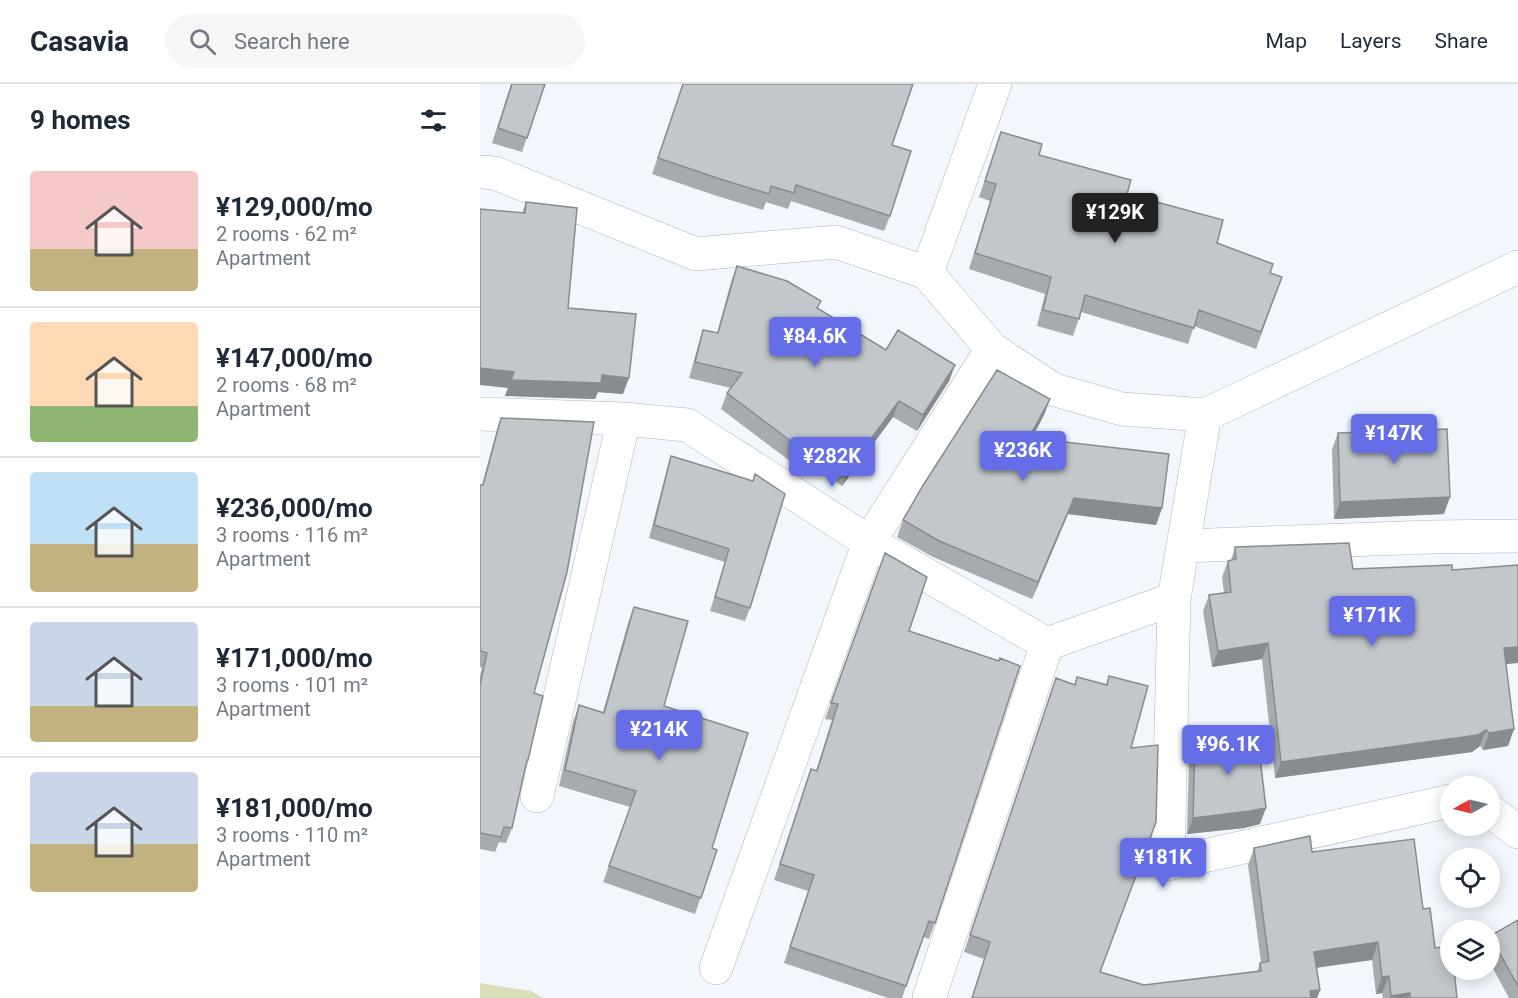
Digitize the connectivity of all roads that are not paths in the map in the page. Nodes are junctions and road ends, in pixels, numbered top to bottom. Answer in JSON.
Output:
{"nodes":[{"id":1,"x":995,"y":84,"type":"edge"},
{"id":2,"x":480,"y":172,"type":"edge"},
{"id":3,"x":1518,"y":267,"type":"edge"},
{"id":4,"x":927,"y":273,"type":"junction"},
{"id":5,"x":992,"y":349,"type":"junction"},
{"id":6,"x":480,"y":414,"type":"edge"},
{"id":7,"x":1205,"y":415,"type":"junction"},
{"id":8,"x":624,"y":419,"type":"junction"},
{"id":9,"x":1518,"y":536,"type":"edge"},
{"id":10,"x":869,"y":542,"type":"junction"},
{"id":11,"x":1183,"y":546,"type":"junction"},
{"id":12,"x":1174,"y":599,"type":"junction"},
{"id":13,"x":1047,"y":644,"type":"junction"},
{"id":14,"x":537,"y":796,"type":"dead end"},
{"id":15,"x":1440,"y":803,"type":"edge"},
{"id":16,"x":1500,"y":818,"type":"edge"},
{"id":17,"x":1518,"y":832,"type":"edge"},
{"id":18,"x":716,"y":968,"type":"dead end"},
{"id":19,"x":929,"y":998,"type":"edge"}],
"edges":[{"from":1,"to":4,"type":"street"},
{"from":2,"to":4,"type":"street"},
{"from":3,"to":7,"type":"street"},
{"from":4,"to":5,"type":"street"},
{"from":5,"to":7,"type":"street"},
{"from":5,"to":10,"type":"street"},
{"from":6,"to":8,"type":"street"},
{"from":7,"to":11,"type":"street"},
{"from":8,"to":10,"type":"street"},
{"from":8,"to":14,"type":"street"},
{"from":9,"to":11,"type":"street"},
{"from":10,"to":13,"type":"street"},
{"from":10,"to":18,"type":"street"},
{"from":11,"to":12,"type":"street"},
{"from":12,"to":13,"type":"street"},
{"from":12,"to":15,"type":"street"},
{"from":13,"to":19,"type":"street"},
{"from":16,"to":17,"type":"street"}]}
